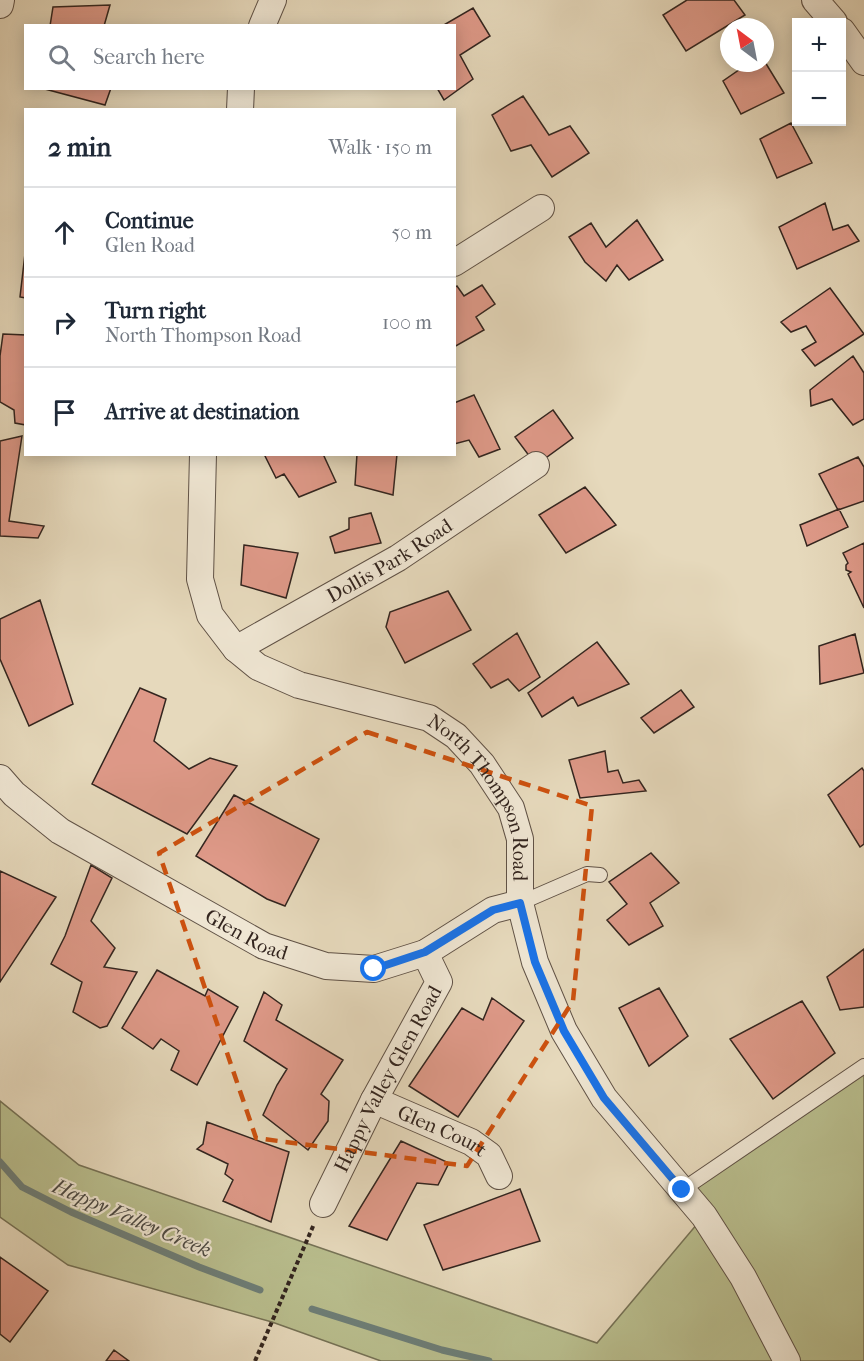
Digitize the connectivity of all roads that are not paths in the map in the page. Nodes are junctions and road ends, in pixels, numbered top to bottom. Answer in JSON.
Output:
{"nodes":[{"id":1,"x":1,"y":0,"type":"edge"},
{"id":2,"x":273,"y":0,"type":"edge"},
{"id":3,"x":815,"y":0,"type":"edge"},
{"id":4,"x":0,"y":5,"type":"edge"},
{"id":5,"x":831,"y":18,"type":"edge"},
{"id":6,"x":263,"y":24,"type":"edge"},
{"id":7,"x":846,"y":37,"type":"edge"},
{"id":8,"x":864,"y":62,"type":"edge"},
{"id":9,"x":242,"y":90,"type":"edge"},
{"id":10,"x":240,"y":108,"type":"edge"},
{"id":11,"x":541,"y":208,"type":"dead end"},
{"id":12,"x":456,"y":262,"type":"edge"},
{"id":13,"x":203,"y":456,"type":"edge"},
{"id":14,"x":536,"y":465,"type":"dead end"},
{"id":15,"x":236,"y":649,"type":"junction"},
{"id":16,"x":0,"y":778,"type":"edge"},
{"id":17,"x":600,"y":875,"type":"dead end"},
{"id":18,"x":520,"y":903,"type":"junction"},
{"id":19,"x":425,"y":952,"type":"junction"},
{"id":20,"x":864,"y":1066,"type":"edge"},
{"id":21,"x":374,"y":1100,"type":"junction"},
{"id":22,"x":499,"y":1176,"type":"dead end"},
{"id":23,"x":682,"y":1190,"type":"junction"},
{"id":24,"x":322,"y":1204,"type":"road end"},
{"id":25,"x":787,"y":1361,"type":"edge"}],
"edges":[{"from":1,"to":4,"type":"street"},
{"from":2,"to":6,"type":"street"},
{"from":3,"to":5,"type":"street"},
{"from":7,"to":8,"type":"street"},
{"from":9,"to":10,"type":"street"},
{"from":11,"to":12,"type":"street"},
{"from":13,"to":15,"type":"street","name":"North Thompson Road"},
{"from":14,"to":15,"type":"street","name":"Dollis Park Road"},
{"from":15,"to":18,"type":"street","name":"North Thompson Road"},
{"from":16,"to":19,"type":"street","name":"Glen Road"},
{"from":17,"to":18,"type":"lane"},
{"from":18,"to":19,"type":"street","name":"Glen Road"},
{"from":18,"to":23,"type":"street","name":"North Thompson Road"},
{"from":19,"to":21,"type":"street","name":"Happy Valley Glen Road"},
{"from":20,"to":23,"type":"lane"},
{"from":21,"to":22,"type":"street","name":"Glen Court"},
{"from":21,"to":24,"type":"street","name":"Happy Valley Glen Road"},
{"from":23,"to":25,"type":"street","name":"North Thompson Road"}]}
